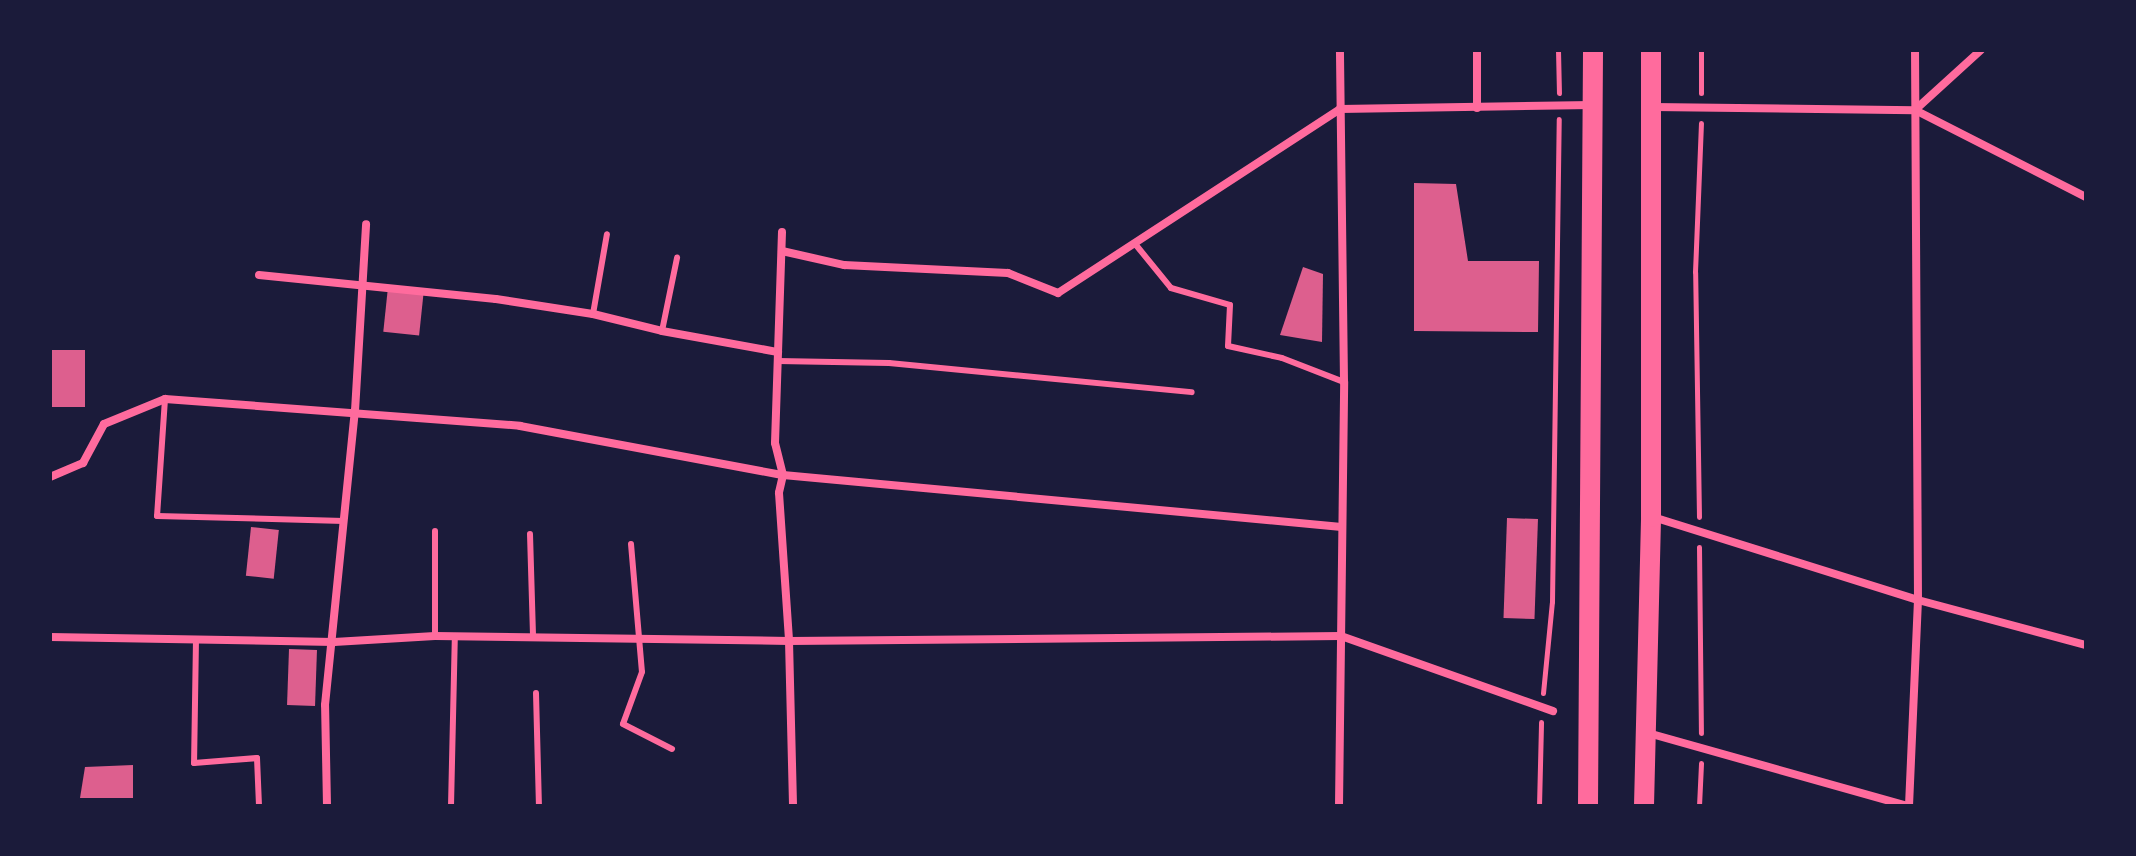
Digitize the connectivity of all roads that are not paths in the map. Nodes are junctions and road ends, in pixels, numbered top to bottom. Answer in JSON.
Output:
{"nodes":[{"id":1,"x":1340,"y":50,"type":"edge"},
{"id":2,"x":1477,"y":50,"type":"edge"},
{"id":3,"x":1593,"y":50,"type":"edge"},
{"id":4,"x":1651,"y":50,"type":"edge"},
{"id":5,"x":1915,"y":50,"type":"edge"},
{"id":6,"x":1981,"y":50,"type":"edge"},
{"id":7,"x":1593,"y":105,"type":"junction"},
{"id":8,"x":1651,"y":107,"type":"junction"},
{"id":9,"x":1477,"y":108,"type":"junction"},
{"id":10,"x":1340,"y":109,"type":"junction"},
{"id":11,"x":1915,"y":110,"type":"junction"},
{"id":12,"x":2086,"y":197,"type":"edge"},
{"id":13,"x":366,"y":224,"type":"dead end"},
{"id":14,"x":782,"y":232,"type":"dead end"},
{"id":15,"x":607,"y":234,"type":"dead end"},
{"id":16,"x":1136,"y":245,"type":"junction"},
{"id":17,"x":782,"y":251,"type":"junction"},
{"id":18,"x":677,"y":258,"type":"dead end"},
{"id":19,"x":259,"y":275,"type":"dead end"},
{"id":20,"x":363,"y":283,"type":"junction"},
{"id":21,"x":593,"y":314,"type":"junction"},
{"id":22,"x":662,"y":331,"type":"junction"},
{"id":23,"x":778,"y":356,"type":"junction"},
{"id":24,"x":1344,"y":382,"type":"junction"},
{"id":25,"x":1192,"y":392,"type":"dead end"},
{"id":26,"x":165,"y":399,"type":"junction"},
{"id":27,"x":355,"y":411,"type":"junction"},
{"id":28,"x":783,"y":475,"type":"junction"},
{"id":29,"x":50,"y":477,"type":"edge"},
{"id":30,"x":1651,"y":517,"type":"junction"},
{"id":31,"x":346,"y":521,"type":"junction"},
{"id":32,"x":1342,"y":527,"type":"junction"},
{"id":33,"x":435,"y":531,"type":"dead end"},
{"id":34,"x":530,"y":534,"type":"dead end"},
{"id":35,"x":631,"y":544,"type":"dead end"},
{"id":36,"x":1918,"y":600,"type":"junction"},
{"id":37,"x":435,"y":636,"type":"junction"},
{"id":38,"x":455,"y":636,"type":"junction"},
{"id":39,"x":1341,"y":636,"type":"junction"},
{"id":40,"x":50,"y":637,"type":"edge"},
{"id":41,"x":533,"y":638,"type":"junction"},
{"id":42,"x":196,"y":639,"type":"junction"},
{"id":43,"x":636,"y":639,"type":"junction"},
{"id":44,"x":789,"y":641,"type":"junction"},
{"id":45,"x":334,"y":642,"type":"junction"},
{"id":46,"x":2086,"y":645,"type":"edge"},
{"id":47,"x":536,"y":693,"type":"dead end"},
{"id":48,"x":1553,"y":711,"type":"dead end"},
{"id":49,"x":1648,"y":733,"type":"junction"},
{"id":50,"x":672,"y":749,"type":"dead end"},
{"id":51,"x":259,"y":806,"type":"edge"},
{"id":52,"x":327,"y":806,"type":"edge"},
{"id":53,"x":451,"y":806,"type":"edge"},
{"id":54,"x":539,"y":806,"type":"edge"},
{"id":55,"x":793,"y":806,"type":"edge"},
{"id":56,"x":1339,"y":806,"type":"edge"},
{"id":57,"x":1588,"y":806,"type":"edge"},
{"id":58,"x":1644,"y":806,"type":"edge"},
{"id":59,"x":1909,"y":806,"type":"edge"}],
"edges":[{"from":1,"to":10,"type":"street"},
{"from":2,"to":9,"type":"street"},
{"from":3,"to":7,"type":"main road"},
{"from":4,"to":8,"type":"main road"},
{"from":5,"to":11,"type":"street"},
{"from":6,"to":11,"type":"street"},
{"from":7,"to":9,"type":"street"},
{"from":7,"to":57,"type":"main road"},
{"from":8,"to":11,"type":"street"},
{"from":8,"to":30,"type":"main road"},
{"from":9,"to":10,"type":"street"},
{"from":10,"to":16,"type":"street"},
{"from":10,"to":24,"type":"street"},
{"from":11,"to":12,"type":"street"},
{"from":11,"to":36,"type":"street"},
{"from":13,"to":20,"type":"street"},
{"from":14,"to":17,"type":"street"},
{"from":15,"to":21,"type":"lane"},
{"from":16,"to":17,"type":"street"},
{"from":16,"to":24,"type":"lane"},
{"from":17,"to":23,"type":"street"},
{"from":18,"to":22,"type":"lane"},
{"from":19,"to":20,"type":"street"},
{"from":20,"to":21,"type":"street"},
{"from":20,"to":27,"type":"street"},
{"from":21,"to":22,"type":"street"},
{"from":22,"to":23,"type":"street"},
{"from":23,"to":25,"type":"lane"},
{"from":23,"to":28,"type":"street"},
{"from":24,"to":32,"type":"street"},
{"from":26,"to":27,"type":"street"},
{"from":26,"to":29,"type":"street"},
{"from":26,"to":31,"type":"lane"},
{"from":27,"to":28,"type":"street"},
{"from":27,"to":31,"type":"street"},
{"from":28,"to":32,"type":"street"},
{"from":28,"to":44,"type":"street"},
{"from":30,"to":36,"type":"street"},
{"from":30,"to":49,"type":"main road"},
{"from":31,"to":45,"type":"street"},
{"from":32,"to":39,"type":"street"},
{"from":33,"to":37,"type":"lane"},
{"from":34,"to":41,"type":"lane"},
{"from":35,"to":43,"type":"lane"},
{"from":36,"to":46,"type":"street"},
{"from":36,"to":59,"type":"street"},
{"from":37,"to":38,"type":"street"},
{"from":37,"to":45,"type":"street"},
{"from":38,"to":41,"type":"street"},
{"from":38,"to":53,"type":"lane"},
{"from":39,"to":44,"type":"street"},
{"from":39,"to":48,"type":"street"},
{"from":39,"to":56,"type":"street"},
{"from":40,"to":42,"type":"street"},
{"from":41,"to":43,"type":"street"},
{"from":42,"to":45,"type":"street"},
{"from":42,"to":51,"type":"lane"},
{"from":43,"to":44,"type":"street"},
{"from":43,"to":50,"type":"lane"},
{"from":44,"to":55,"type":"street"},
{"from":45,"to":52,"type":"street"},
{"from":47,"to":54,"type":"lane"},
{"from":49,"to":58,"type":"main road"},
{"from":49,"to":59,"type":"street"}]}
